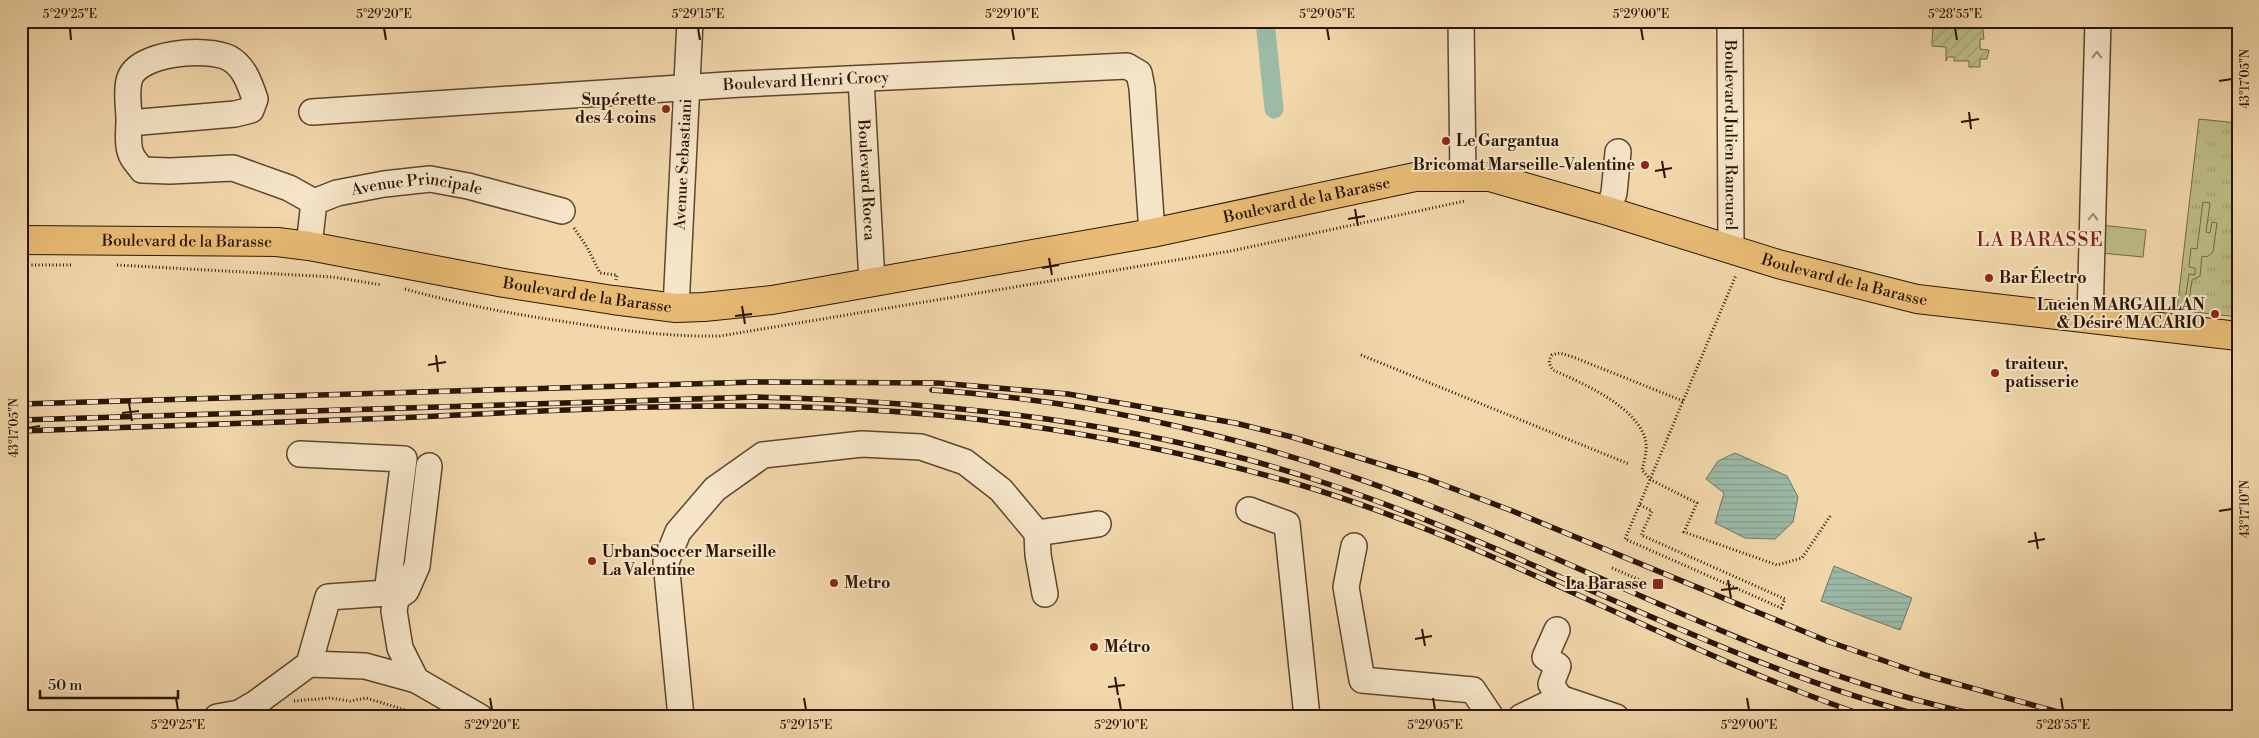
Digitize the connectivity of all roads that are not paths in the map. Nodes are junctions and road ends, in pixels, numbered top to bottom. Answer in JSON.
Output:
{"nodes":[{"id":1,"x":690,"y":21,"type":"edge"},
{"id":2,"x":1461,"y":21,"type":"edge"},
{"id":3,"x":1730,"y":21,"type":"edge"},
{"id":4,"x":2098,"y":21,"type":"edge"},
{"id":5,"x":861,"y":79,"type":"junction"},
{"id":6,"x":688,"y":89,"type":"junction"},
{"id":7,"x":312,"y":112,"type":"dead end"},
{"id":8,"x":129,"y":123,"type":"junction"},
{"id":9,"x":1618,"y":152,"type":"dead end"},
{"id":10,"x":1463,"y":178,"type":"junction"},
{"id":11,"x":314,"y":202,"type":"junction"},
{"id":12,"x":562,"y":211,"type":"road end"},
{"id":13,"x":1608,"y":211,"type":"junction"},
{"id":14,"x":1152,"y":233,"type":"junction"},
{"id":15,"x":21,"y":240,"type":"edge"},
{"id":16,"x":310,"y":246,"type":"junction"},
{"id":17,"x":1734,"y":260,"type":"junction"},
{"id":18,"x":872,"y":282,"type":"junction"},
{"id":19,"x":676,"y":308,"type":"junction"},
{"id":20,"x":2090,"y":318,"type":"junction"},
{"id":21,"x":2238,"y":336,"type":"edge"},
{"id":22,"x":300,"y":454,"type":"dead end"},
{"id":23,"x":429,"y":466,"type":"dead end"},
{"id":24,"x":1249,"y":510,"type":"dead end"},
{"id":25,"x":1098,"y":524,"type":"dead end"},
{"id":26,"x":1037,"y":533,"type":"junction"},
{"id":27,"x":1354,"y":546,"type":"dead end"},
{"id":28,"x":1045,"y":594,"type":"dead end"},
{"id":29,"x":392,"y":596,"type":"junction"},
{"id":30,"x":1557,"y":630,"type":"dead end"},
{"id":31,"x":309,"y":664,"type":"junction"},
{"id":32,"x":416,"y":680,"type":"junction"},
{"id":33,"x":1560,"y":698,"type":"junction"},
{"id":34,"x":217,"y":717,"type":"edge"},
{"id":35,"x":480,"y":717,"type":"edge"},
{"id":36,"x":681,"y":717,"type":"edge"},
{"id":37,"x":1308,"y":717,"type":"edge"},
{"id":38,"x":1491,"y":717,"type":"edge"},
{"id":39,"x":1521,"y":717,"type":"edge"},
{"id":40,"x":1616,"y":717,"type":"edge"}],
"edges":[{"from":1,"to":6,"type":"street","name":"Avenue Sebastiani"},
{"from":2,"to":10,"type":"street"},
{"from":3,"to":17,"type":"street","name":"Boulevard Julien Rancurel"},
{"from":20,"to":4,"type":"street","one_way":true},
{"from":5,"to":6,"type":"street","name":"Boulevard Henri Crocy"},
{"from":5,"to":14,"type":"street","name":"Boulevard Henri Crocy"},
{"from":5,"to":18,"type":"street","name":"Boulevard Rocca"},
{"from":6,"to":7,"type":"street","name":"Boulevard Henri Crocy"},
{"from":6,"to":19,"type":"street","name":"Avenue Sebastiani"},
{"from":8,"to":8,"type":"street"},
{"from":8,"to":11,"type":"street"},
{"from":9,"to":13,"type":"street"},
{"from":10,"to":13,"type":"main road","name":"Boulevard de la Barasse"},
{"from":10,"to":14,"type":"main road","name":"Boulevard de la Barasse"},
{"from":11,"to":12,"type":"street","name":"Avenue Principale"},
{"from":11,"to":16,"type":"street"},
{"from":13,"to":17,"type":"main road","name":"Boulevard de la Barasse"},
{"from":14,"to":18,"type":"main road","name":"Boulevard de la Barasse"},
{"from":15,"to":16,"type":"main road","name":"Boulevard de la Barasse"},
{"from":16,"to":19,"type":"main road","name":"Boulevard de la Barasse"},
{"from":17,"to":20,"type":"main road","name":"Boulevard de la Barasse"},
{"from":18,"to":19,"type":"main road","name":"Boulevard de la Barasse"},
{"from":20,"to":21,"type":"main road","name":"Boulevard de la Barasse"},
{"from":22,"to":29,"type":"street"},
{"from":23,"to":29,"type":"street"},
{"from":24,"to":37,"type":"street"},
{"from":25,"to":26,"type":"street"},
{"from":26,"to":28,"type":"street"},
{"from":26,"to":36,"type":"street"},
{"from":27,"to":38,"type":"street"},
{"from":29,"to":31,"type":"street"},
{"from":29,"to":32,"type":"street"},
{"from":30,"to":33,"type":"street"},
{"from":31,"to":32,"type":"street"},
{"from":31,"to":34,"type":"street"},
{"from":32,"to":35,"type":"street"},
{"from":33,"to":39,"type":"street"},
{"from":33,"to":40,"type":"street"}]}
